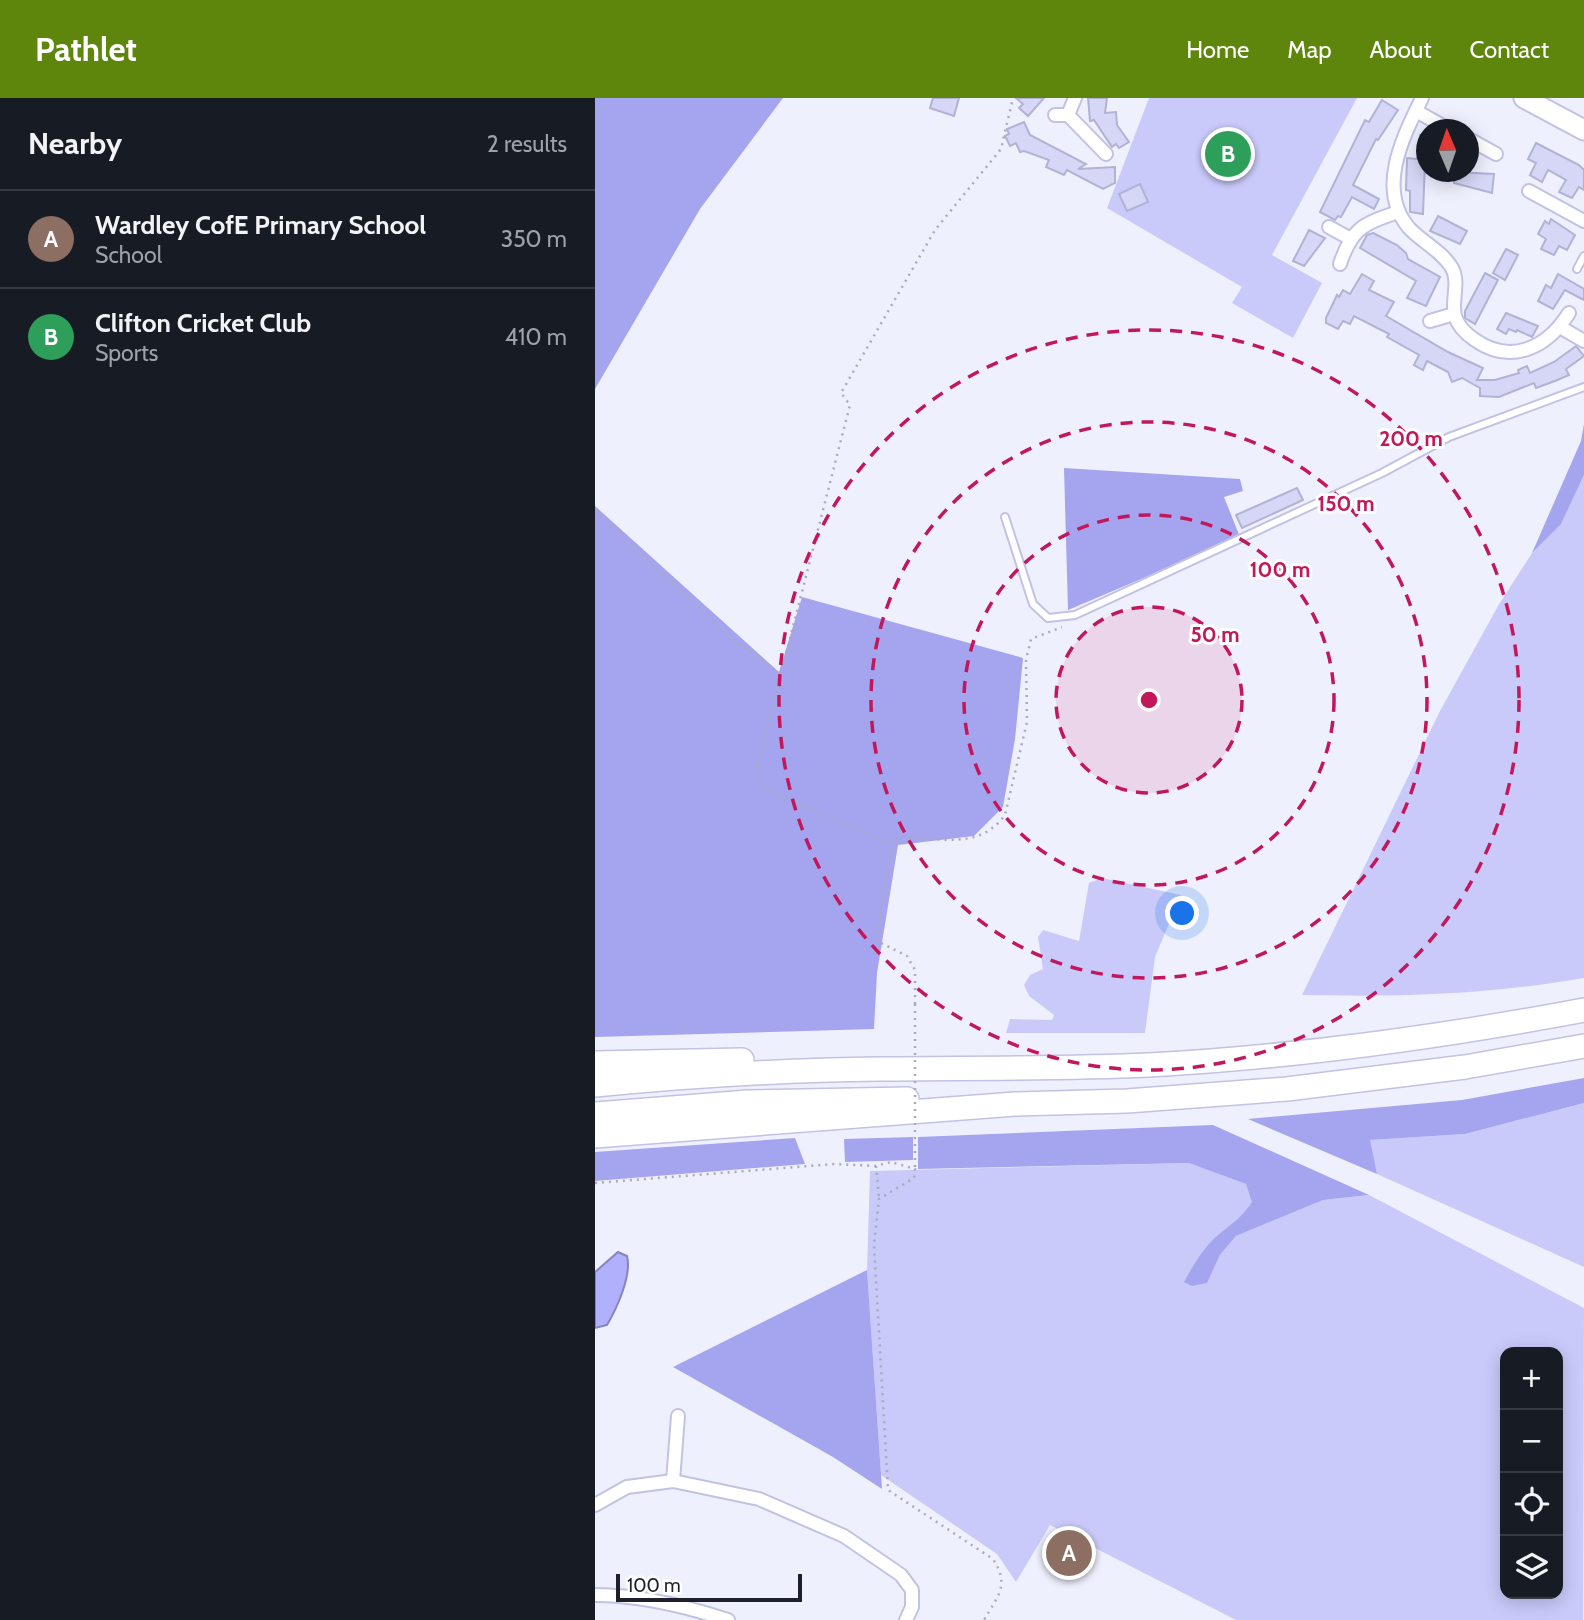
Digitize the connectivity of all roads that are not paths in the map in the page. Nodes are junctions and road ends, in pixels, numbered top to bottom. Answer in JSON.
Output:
{"nodes":[{"id":1,"x":1075,"y":98,"type":"edge"},
{"id":2,"x":1422,"y":98,"type":"edge"},
{"id":3,"x":1524,"y":98,"type":"edge"},
{"id":4,"x":1554,"y":105,"type":"edge"},
{"id":5,"x":1416,"y":111,"type":"junction"},
{"id":6,"x":1055,"y":115,"type":"dead end"},
{"id":7,"x":1068,"y":115,"type":"junction"},
{"id":8,"x":1430,"y":119,"type":"edge"},
{"id":9,"x":1584,"y":130,"type":"edge"},
{"id":10,"x":1479,"y":148,"type":"edge"},
{"id":11,"x":1106,"y":154,"type":"dead end"},
{"id":12,"x":1496,"y":154,"type":"dead end"},
{"id":13,"x":1528,"y":191,"type":"dead end"},
{"id":14,"x":1398,"y":212,"type":"junction"},
{"id":15,"x":1584,"y":221,"type":"edge"},
{"id":16,"x":1329,"y":227,"type":"dead end"},
{"id":17,"x":1349,"y":238,"type":"junction"},
{"id":18,"x":1584,"y":256,"type":"edge"},
{"id":19,"x":1340,"y":264,"type":"dead end"},
{"id":20,"x":1577,"y":269,"type":"dead end"},
{"id":21,"x":1569,"y":313,"type":"dead end"},
{"id":22,"x":1454,"y":314,"type":"junction"},
{"id":23,"x":1430,"y":321,"type":"dead end"},
{"id":24,"x":1560,"y":327,"type":"junction"},
{"id":25,"x":1584,"y":341,"type":"edge"},
{"id":26,"x":1584,"y":387,"type":"edge"},
{"id":27,"x":1005,"y":517,"type":"dead end"},
{"id":28,"x":1584,"y":1010,"type":"edge"},
{"id":29,"x":1584,"y":1046,"type":"edge"},
{"id":30,"x":595,"y":1063,"type":"edge"},
{"id":31,"x":877,"y":1069,"type":"junction"},
{"id":32,"x":595,"y":1085,"type":"edge"},
{"id":33,"x":1015,"y":1104,"type":"junction"},
{"id":34,"x":595,"y":1114,"type":"edge"},
{"id":35,"x":595,"y":1136,"type":"edge"},
{"id":36,"x":678,"y":1416,"type":"dead end"},
{"id":37,"x":673,"y":1482,"type":"junction"},
{"id":38,"x":595,"y":1505,"type":"edge"},
{"id":39,"x":595,"y":1595,"type":"edge"},
{"id":40,"x":728,"y":1620,"type":"edge"},
{"id":41,"x":906,"y":1620,"type":"edge"}],
"edges":[{"from":1,"to":7,"type":"street"},
{"from":2,"to":5,"type":"street"},
{"from":3,"to":4,"type":"main road"},
{"from":4,"to":9,"type":"main road"},
{"from":5,"to":8,"type":"street"},
{"from":5,"to":14,"type":"street"},
{"from":6,"to":7,"type":"street"},
{"from":7,"to":11,"type":"street"},
{"from":10,"to":12,"type":"street"},
{"from":13,"to":15,"type":"street"},
{"from":14,"to":17,"type":"street"},
{"from":14,"to":22,"type":"street"},
{"from":16,"to":17,"type":"street"},
{"from":17,"to":19,"type":"street"},
{"from":18,"to":20,"type":"lane"},
{"from":21,"to":24,"type":"street"},
{"from":22,"to":23,"type":"street"},
{"from":22,"to":24,"type":"street"},
{"from":24,"to":25,"type":"street"},
{"from":26,"to":27,"type":"lane"},
{"from":28,"to":31,"type":"highway"},
{"from":29,"to":33,"type":"highway"},
{"from":30,"to":31,"type":"highway"},
{"from":31,"to":32,"type":"highway"},
{"from":33,"to":34,"type":"highway"},
{"from":33,"to":35,"type":"highway"},
{"from":36,"to":37,"type":"street"},
{"from":37,"to":38,"type":"street"},
{"from":37,"to":41,"type":"street"},
{"from":39,"to":40,"type":"street"}]}
